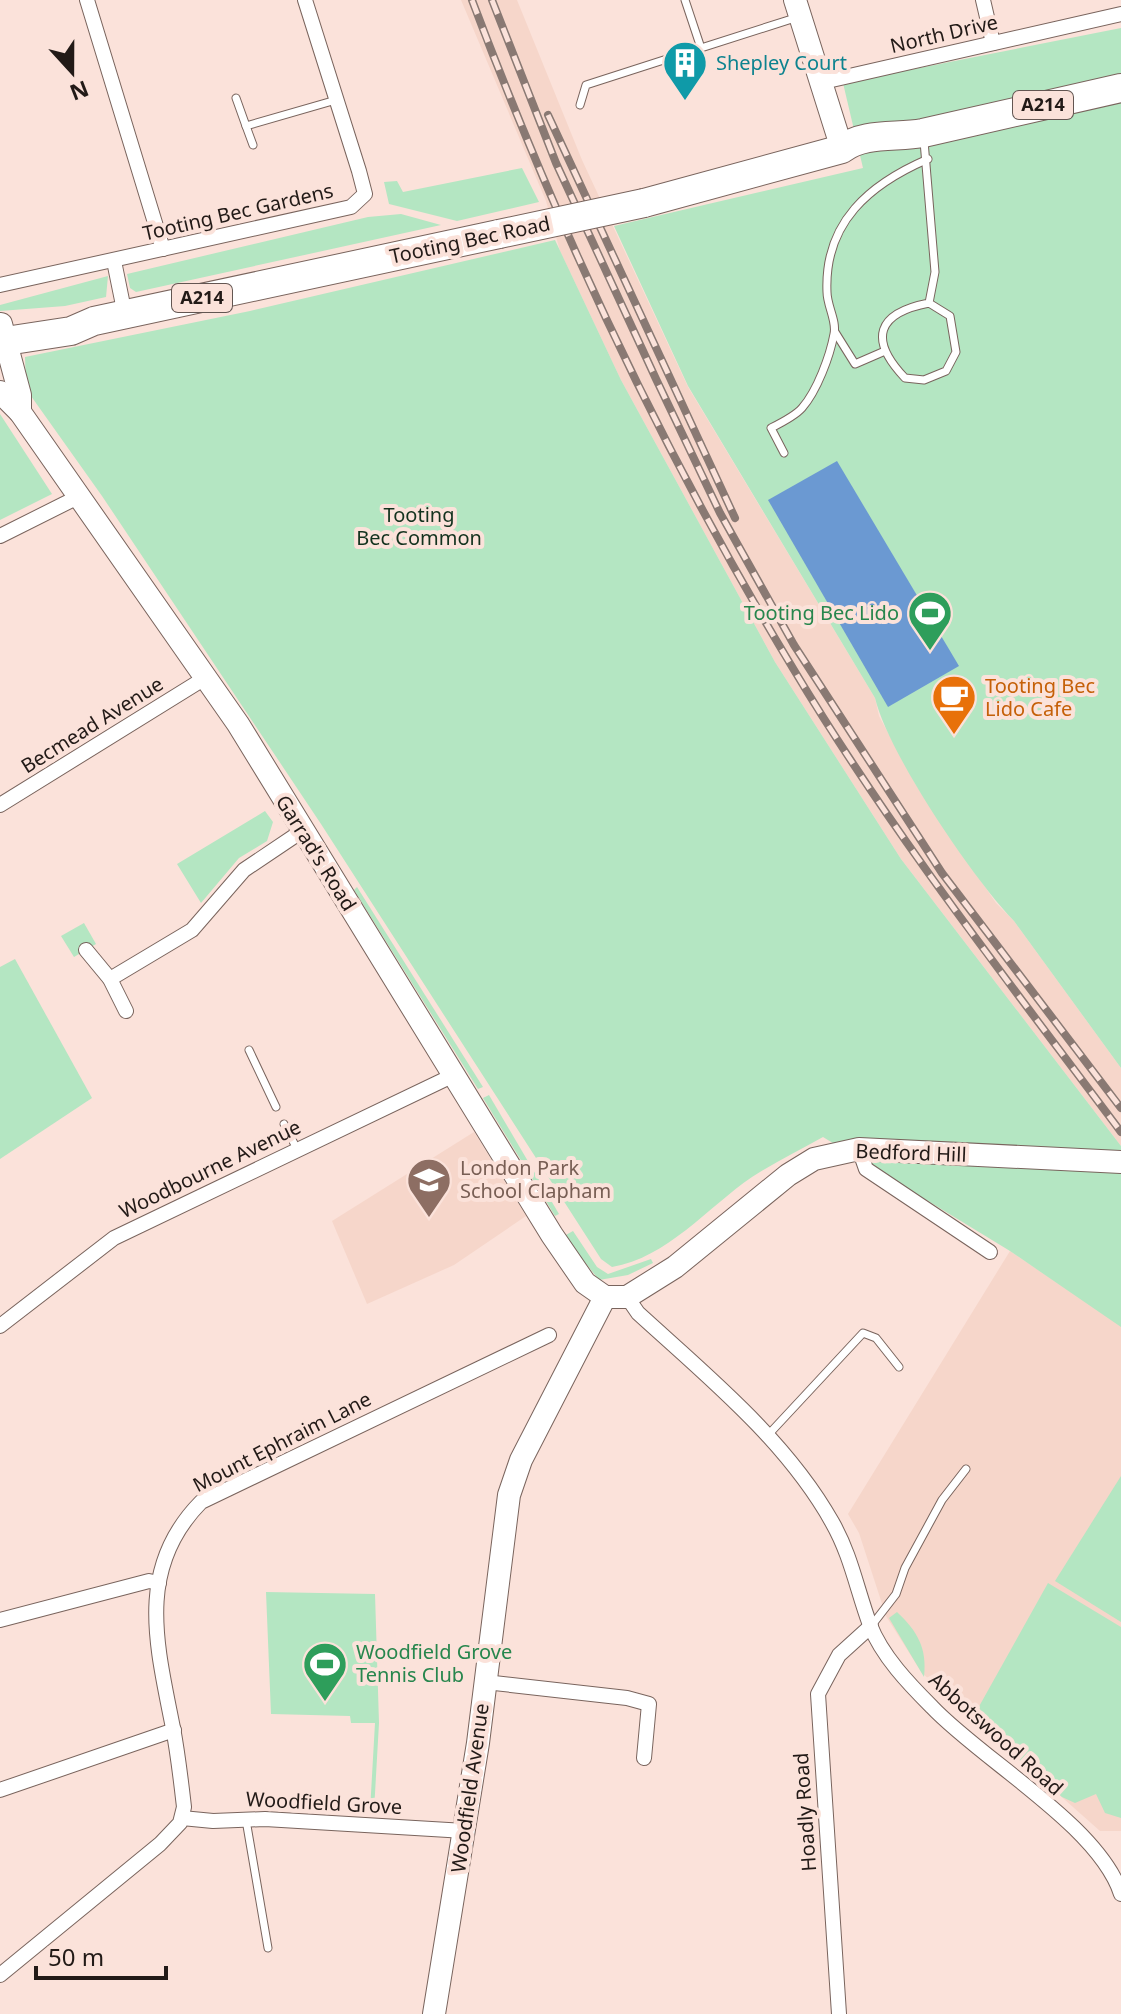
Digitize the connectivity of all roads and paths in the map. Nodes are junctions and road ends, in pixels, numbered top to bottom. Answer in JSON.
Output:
{"nodes":[{"id":1,"x":87,"y":0,"type":"edge"},
{"id":2,"x":305,"y":0,"type":"edge"},
{"id":3,"x":685,"y":0,"type":"edge"},
{"id":4,"x":983,"y":0,"type":"edge"},
{"id":5,"x":797,"y":8,"type":"edge"},
{"id":6,"x":1121,"y":14,"type":"edge"},
{"id":7,"x":993,"y":43,"type":"junction"},
{"id":8,"x":701,"y":48,"type":"junction"},
{"id":9,"x":823,"y":82,"type":"junction"},
{"id":10,"x":1121,"y":88,"type":"edge"},
{"id":11,"x":236,"y":98,"type":"dead end"},
{"id":12,"x":336,"y":100,"type":"junction"},
{"id":13,"x":580,"y":105,"type":"dead end"},
{"id":14,"x":246,"y":126,"type":"junction"},
{"id":15,"x":253,"y":145,"type":"dead end"},
{"id":16,"x":925,"y":146,"type":"junction"},
{"id":17,"x":842,"y":149,"type":"junction"},
{"id":18,"x":163,"y":249,"type":"junction"},
{"id":19,"x":114,"y":261,"type":"junction"},
{"id":20,"x":0,"y":285,"type":"edge"},
{"id":21,"x":929,"y":303,"type":"junction"},
{"id":22,"x":125,"y":315,"type":"junction"},
{"id":23,"x":835,"y":331,"type":"junction"},
{"id":24,"x":1,"y":334,"type":"edge"},
{"id":25,"x":885,"y":351,"type":"junction"},
{"id":26,"x":0,"y":392,"type":"edge"},
{"id":27,"x":20,"y":412,"type":"junction"},
{"id":28,"x":784,"y":453,"type":"dead end"},
{"id":29,"x":80,"y":496,"type":"junction"},
{"id":30,"x":0,"y":536,"type":"edge"},
{"id":31,"x":205,"y":678,"type":"junction"},
{"id":32,"x":0,"y":805,"type":"edge"},
{"id":33,"x":302,"y":831,"type":"junction"},
{"id":34,"x":86,"y":950,"type":"dead end"},
{"id":35,"x":110,"y":979,"type":"junction"},
{"id":36,"x":126,"y":1011,"type":"dead end"},
{"id":37,"x":249,"y":1050,"type":"dead end"},
{"id":38,"x":454,"y":1075,"type":"junction"},
{"id":39,"x":276,"y":1107,"type":"dead end"},
{"id":40,"x":284,"y":1124,"type":"dead end"},
{"id":41,"x":297,"y":1149,"type":"junction"},
{"id":42,"x":859,"y":1149,"type":"junction"},
{"id":43,"x":1121,"y":1162,"type":"edge"},
{"id":44,"x":990,"y":1252,"type":"dead end"},
{"id":45,"x":616,"y":1297,"type":"junction"},
{"id":46,"x":0,"y":1326,"type":"edge"},
{"id":47,"x":549,"y":1335,"type":"dead end"},
{"id":48,"x":899,"y":1367,"type":"dead end"},
{"id":49,"x":767,"y":1435,"type":"junction"},
{"id":50,"x":966,"y":1469,"type":"dead end"},
{"id":51,"x":159,"y":1583,"type":"junction"},
{"id":52,"x":0,"y":1620,"type":"edge"},
{"id":53,"x":871,"y":1626,"type":"junction"},
{"id":54,"x":485,"y":1682,"type":"junction"},
{"id":55,"x":174,"y":1730,"type":"junction"},
{"id":56,"x":644,"y":1758,"type":"dead end"},
{"id":57,"x":0,"y":1790,"type":"edge"},
{"id":58,"x":182,"y":1818,"type":"junction"},
{"id":59,"x":246,"y":1818,"type":"junction"},
{"id":60,"x":465,"y":1831,"type":"junction"},
{"id":61,"x":1121,"y":1894,"type":"edge"},
{"id":62,"x":268,"y":1948,"type":"dead end"},
{"id":63,"x":0,"y":1975,"type":"edge"},
{"id":64,"x":434,"y":2014,"type":"edge"},
{"id":65,"x":839,"y":2014,"type":"edge"}],
"edges":[{"from":1,"to":18,"type":"street"},
{"from":2,"to":12,"type":"street"},
{"from":3,"to":8,"type":"lane"},
{"from":4,"to":7,"type":"street"},
{"from":5,"to":8,"type":"lane"},
{"from":5,"to":9,"type":"main road"},
{"from":6,"to":7,"type":"street","name":"North Drive"},
{"from":7,"to":9,"type":"street","name":"North Drive"},
{"from":8,"to":13,"type":"lane"},
{"from":9,"to":17,"type":"main road"},
{"from":10,"to":16,"type":"highway","name":"Tooting Bec Road","number":"A214"},
{"from":11,"to":14,"type":"lane"},
{"from":12,"to":14,"type":"lane"},
{"from":12,"to":18,"type":"street","name":"Tooting Bec Gardens"},
{"from":14,"to":15,"type":"lane"},
{"from":16,"to":17,"type":"highway","name":"Tooting Bec Road","number":"A214"},
{"from":16,"to":21,"type":"lane"},
{"from":16,"to":23,"type":"lane"},
{"from":17,"to":22,"type":"highway","name":"Tooting Bec Road","number":"A214","bridge":true},
{"from":18,"to":19,"type":"street","name":"Tooting Bec Gardens"},
{"from":19,"to":20,"type":"street","name":"Tooting Bec Gardens"},
{"from":19,"to":22,"type":"street"},
{"from":21,"to":25,"type":"lane"},
{"from":21,"to":25,"type":"lane"},
{"from":22,"to":24,"type":"highway","name":"Tooting Bec Road","number":"A214"},
{"from":23,"to":25,"type":"lane"},
{"from":23,"to":28,"type":"lane"},
{"from":24,"to":27,"type":"main road","name":"Garrad's Road"},
{"from":26,"to":27,"type":"main road","name":"Garrad's Road"},
{"from":27,"to":29,"type":"main road","name":"Garrad's Road"},
{"from":29,"to":30,"type":"street"},
{"from":29,"to":31,"type":"main road","name":"Garrad's Road"},
{"from":31,"to":32,"type":"street","name":"Becmead Avenue"},
{"from":31,"to":33,"type":"main road","name":"Garrad's Road"},
{"from":33,"to":35,"type":"street"},
{"from":33,"to":38,"type":"main road","name":"Garrad's Road"},
{"from":34,"to":35,"type":"street"},
{"from":35,"to":36,"type":"street"},
{"from":37,"to":39,"type":"lane"},
{"from":38,"to":41,"type":"street","name":"Woodbourne Avenue"},
{"from":38,"to":45,"type":"main road","name":"Garrad's Road"},
{"from":40,"to":41,"type":"lane"},
{"from":41,"to":46,"type":"street","name":"Woodbourne Avenue"},
{"from":42,"to":43,"type":"main road","name":"Bedford Hill"},
{"from":42,"to":44,"type":"street"},
{"from":42,"to":45,"type":"main road","name":"Bedford Hill"},
{"from":45,"to":49,"type":"street","name":"Abbotswood Road"},
{"from":45,"to":54,"type":"main road","name":"Woodfield Avenue"},
{"from":47,"to":51,"type":"street","name":"Mount Ephraim Lane"},
{"from":48,"to":49,"type":"lane"},
{"from":49,"to":53,"type":"street","name":"Abbotswood Road"},
{"from":50,"to":53,"type":"lane"},
{"from":51,"to":52,"type":"street"},
{"from":51,"to":55,"type":"street","name":"Mount Ephraim Lane"},
{"from":53,"to":61,"type":"street","name":"Abbotswood Road"},
{"from":53,"to":65,"type":"street","name":"Hoadly Road"},
{"from":54,"to":56,"type":"street"},
{"from":54,"to":60,"type":"main road","name":"Woodfield Avenue"},
{"from":55,"to":57,"type":"street"},
{"from":55,"to":58,"type":"street","name":"Mount Ephraim Lane"},
{"from":58,"to":59,"type":"street","name":"Woodfield Grove"},
{"from":58,"to":63,"type":"street"},
{"from":59,"to":60,"type":"street","name":"Woodfield Grove"},
{"from":59,"to":62,"type":"lane"},
{"from":60,"to":64,"type":"main road","name":"Woodfield Avenue"}]}
